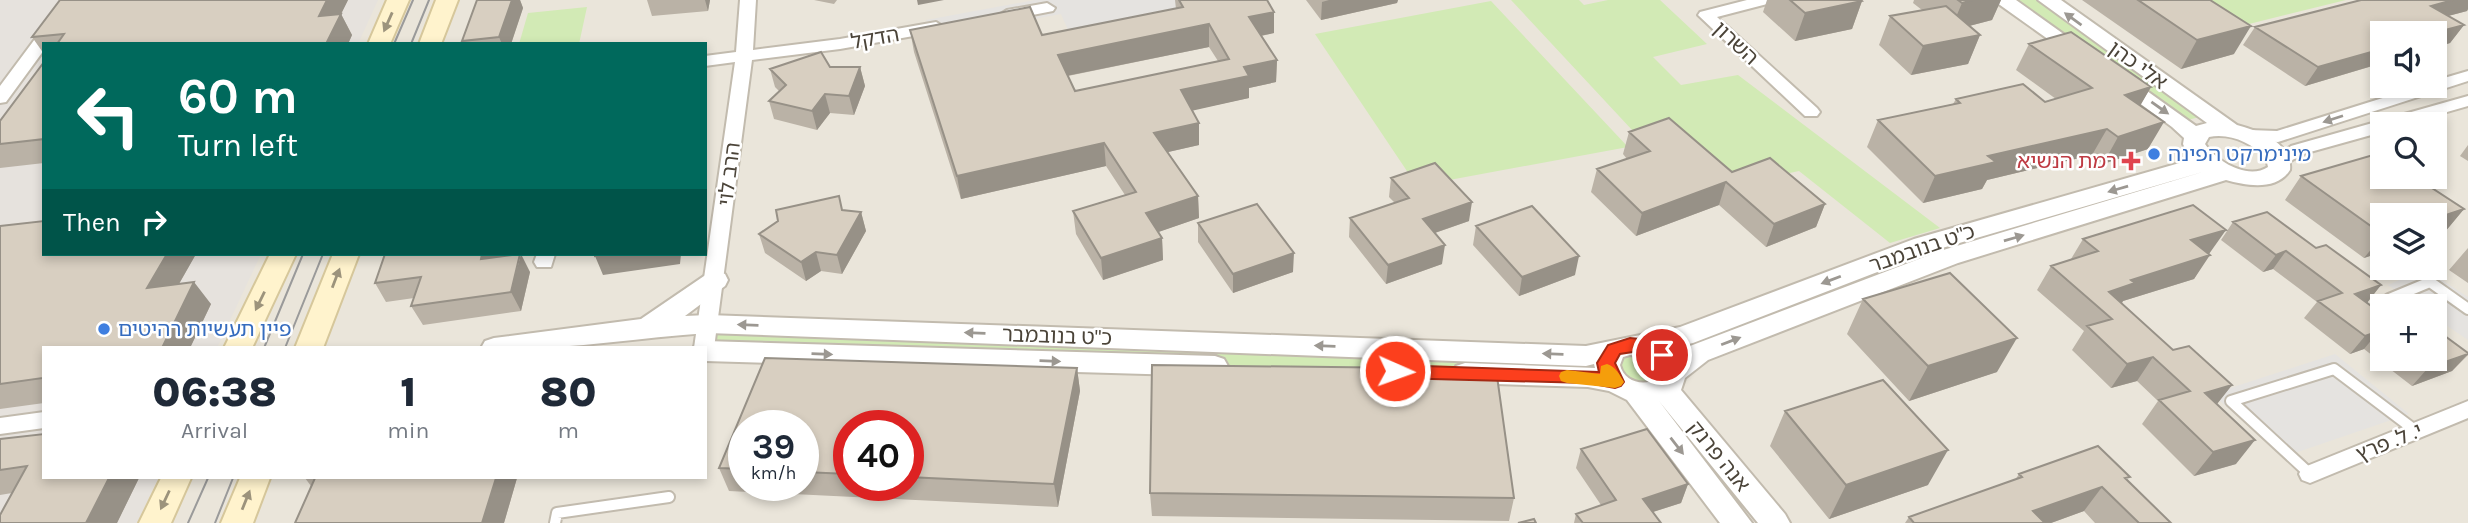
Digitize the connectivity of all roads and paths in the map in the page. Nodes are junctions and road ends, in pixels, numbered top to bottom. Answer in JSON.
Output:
{"nodes":[{"id":1,"x":72,"y":0,"type":"edge"},
{"id":2,"x":398,"y":0,"type":"edge"},
{"id":3,"x":447,"y":0,"type":"edge"},
{"id":4,"x":748,"y":0,"type":"edge"},
{"id":5,"x":1766,"y":0,"type":"edge"},
{"id":6,"x":2003,"y":0,"type":"edge"},
{"id":7,"x":2048,"y":0,"type":"edge"},
{"id":8,"x":1047,"y":8,"type":"dead end"},
{"id":9,"x":992,"y":18,"type":"edge"},
{"id":10,"x":950,"y":25,"type":"edge"},
{"id":11,"x":380,"y":42,"type":"edge"},
{"id":12,"x":431,"y":42,"type":"edge"},
{"id":13,"x":744,"y":56,"type":"junction"},
{"id":14,"x":707,"y":61,"type":"edge"},
{"id":15,"x":2468,"y":76,"type":"edge"},
{"id":16,"x":3,"y":92,"type":"edge"},
{"id":17,"x":2468,"y":101,"type":"edge"},
{"id":18,"x":1811,"y":112,"type":"dead end"},
{"id":19,"x":2429,"y":112,"type":"edge"},
{"id":20,"x":2370,"y":129,"type":"edge"},
{"id":21,"x":2239,"y":132,"type":"junction"},
{"id":22,"x":2199,"y":148,"type":"junction"},
{"id":23,"x":2280,"y":161,"type":"junction"},
{"id":24,"x":2228,"y":172,"type":"junction"},
{"id":25,"x":282,"y":256,"type":"edge"},
{"id":26,"x":345,"y":256,"type":"edge"},
{"id":27,"x":716,"y":280,"type":"junction"},
{"id":28,"x":2401,"y":294,"type":"edge"},
{"id":29,"x":2447,"y":294,"type":"edge"},
{"id":30,"x":2447,"y":294,"type":"edge"},
{"id":31,"x":2468,"y":309,"type":"edge"},
{"id":32,"x":644,"y":328,"type":"junction"},
{"id":33,"x":706,"y":341,"type":"edge"},
{"id":34,"x":238,"y":346,"type":"edge"},
{"id":35,"x":310,"y":346,"type":"edge"},
{"id":36,"x":509,"y":346,"type":"edge"},
{"id":37,"x":1630,"y":346,"type":"junction"},
{"id":38,"x":1668,"y":381,"type":"junction"},
{"id":39,"x":1625,"y":387,"type":"junction"},
{"id":40,"x":2468,"y":410,"type":"edge"},
{"id":41,"x":42,"y":420,"type":"edge"},
{"id":42,"x":0,"y":426,"type":"edge"},
{"id":43,"x":2416,"y":431,"type":"junction"},
{"id":44,"x":2310,"y":474,"type":"joint"},
{"id":45,"x":176,"y":479,"type":"edge"},
{"id":46,"x":255,"y":479,"type":"edge"},
{"id":47,"x":668,"y":498,"type":"dead end"},
{"id":48,"x":155,"y":523,"type":"edge"},
{"id":49,"x":237,"y":523,"type":"edge"},
{"id":50,"x":555,"y":523,"type":"edge"},
{"id":51,"x":1737,"y":523,"type":"edge"},
{"id":52,"x":1775,"y":523,"type":"edge"}],
"edges":[{"from":1,"to":16,"type":"street"},
{"from":2,"to":11,"type":"main road","one_way":true},
{"from":3,"to":12,"type":"main road"},
{"from":4,"to":13,"type":"street","name":"הרב לוי"},
{"from":5,"to":18,"type":"street","name":"השרון"},
{"from":6,"to":22,"type":"street","name":"אלי כהן","one_way":true},
{"from":21,"to":7,"type":"street","name":"אלי כהן","one_way":true},
{"from":8,"to":9,"type":"street"},
{"from":10,"to":13,"type":"street","name":"הדקל"},
{"from":13,"to":14,"type":"street","name":"הדקל"},
{"from":13,"to":27,"type":"street","name":"הרב לוי"},
{"from":15,"to":21,"type":"street","one_way":true},
{"from":17,"to":19,"type":"street"},
{"from":20,"to":23,"type":"street"},
{"from":21,"to":22,"type":"street","name":"כ\"ט בנובמבר"},
{"from":21,"to":23,"type":"street","name":"אלי כהן"},
{"from":22,"to":24,"type":"street","name":"אלי כהן"},
{"from":22,"to":37,"type":"street","name":"כ\"ט בנובמבר","one_way":true},
{"from":23,"to":24,"type":"street"},
{"from":38,"to":24,"type":"street","name":"כ\"ט בנובמבר","one_way":true},
{"from":25,"to":34,"type":"main road","one_way":true},
{"from":35,"to":26,"type":"main road","one_way":true},
{"from":27,"to":32,"type":"street"},
{"from":27,"to":33,"type":"street","name":"הרב לוי"},
{"from":28,"to":30,"type":"lane"},
{"from":29,"to":31,"type":"lane"},
{"from":32,"to":33,"type":"street","name":"כ\"ט בנובמבר"},
{"from":32,"to":36,"type":"street","name":"כ\"ט בנובמבר"},
{"from":37,"to":33,"type":"street","name":"כ\"ט בנובמבר","one_way":true},
{"from":33,"to":39,"type":"street","name":"כ\"ט בנובמבר","one_way":true},
{"from":37,"to":38,"type":"street"},
{"from":37,"to":39,"type":"street"},
{"from":38,"to":39,"type":"street"},
{"from":38,"to":52,"type":"street","name":"אנה פרנק"},
{"from":39,"to":51,"type":"street","name":"אנה פרנק","one_way":true},
{"from":40,"to":43,"type":"street","name":"י. ל. פרץ"},
{"from":41,"to":42,"type":"street"},
{"from":43,"to":44,"type":"street","name":"י. ל. פרץ"},
{"from":43,"to":44,"type":"lane"},
{"from":45,"to":48,"type":"main road","one_way":true},
{"from":49,"to":46,"type":"main road","one_way":true},
{"from":47,"to":50,"type":"lane"}]}
